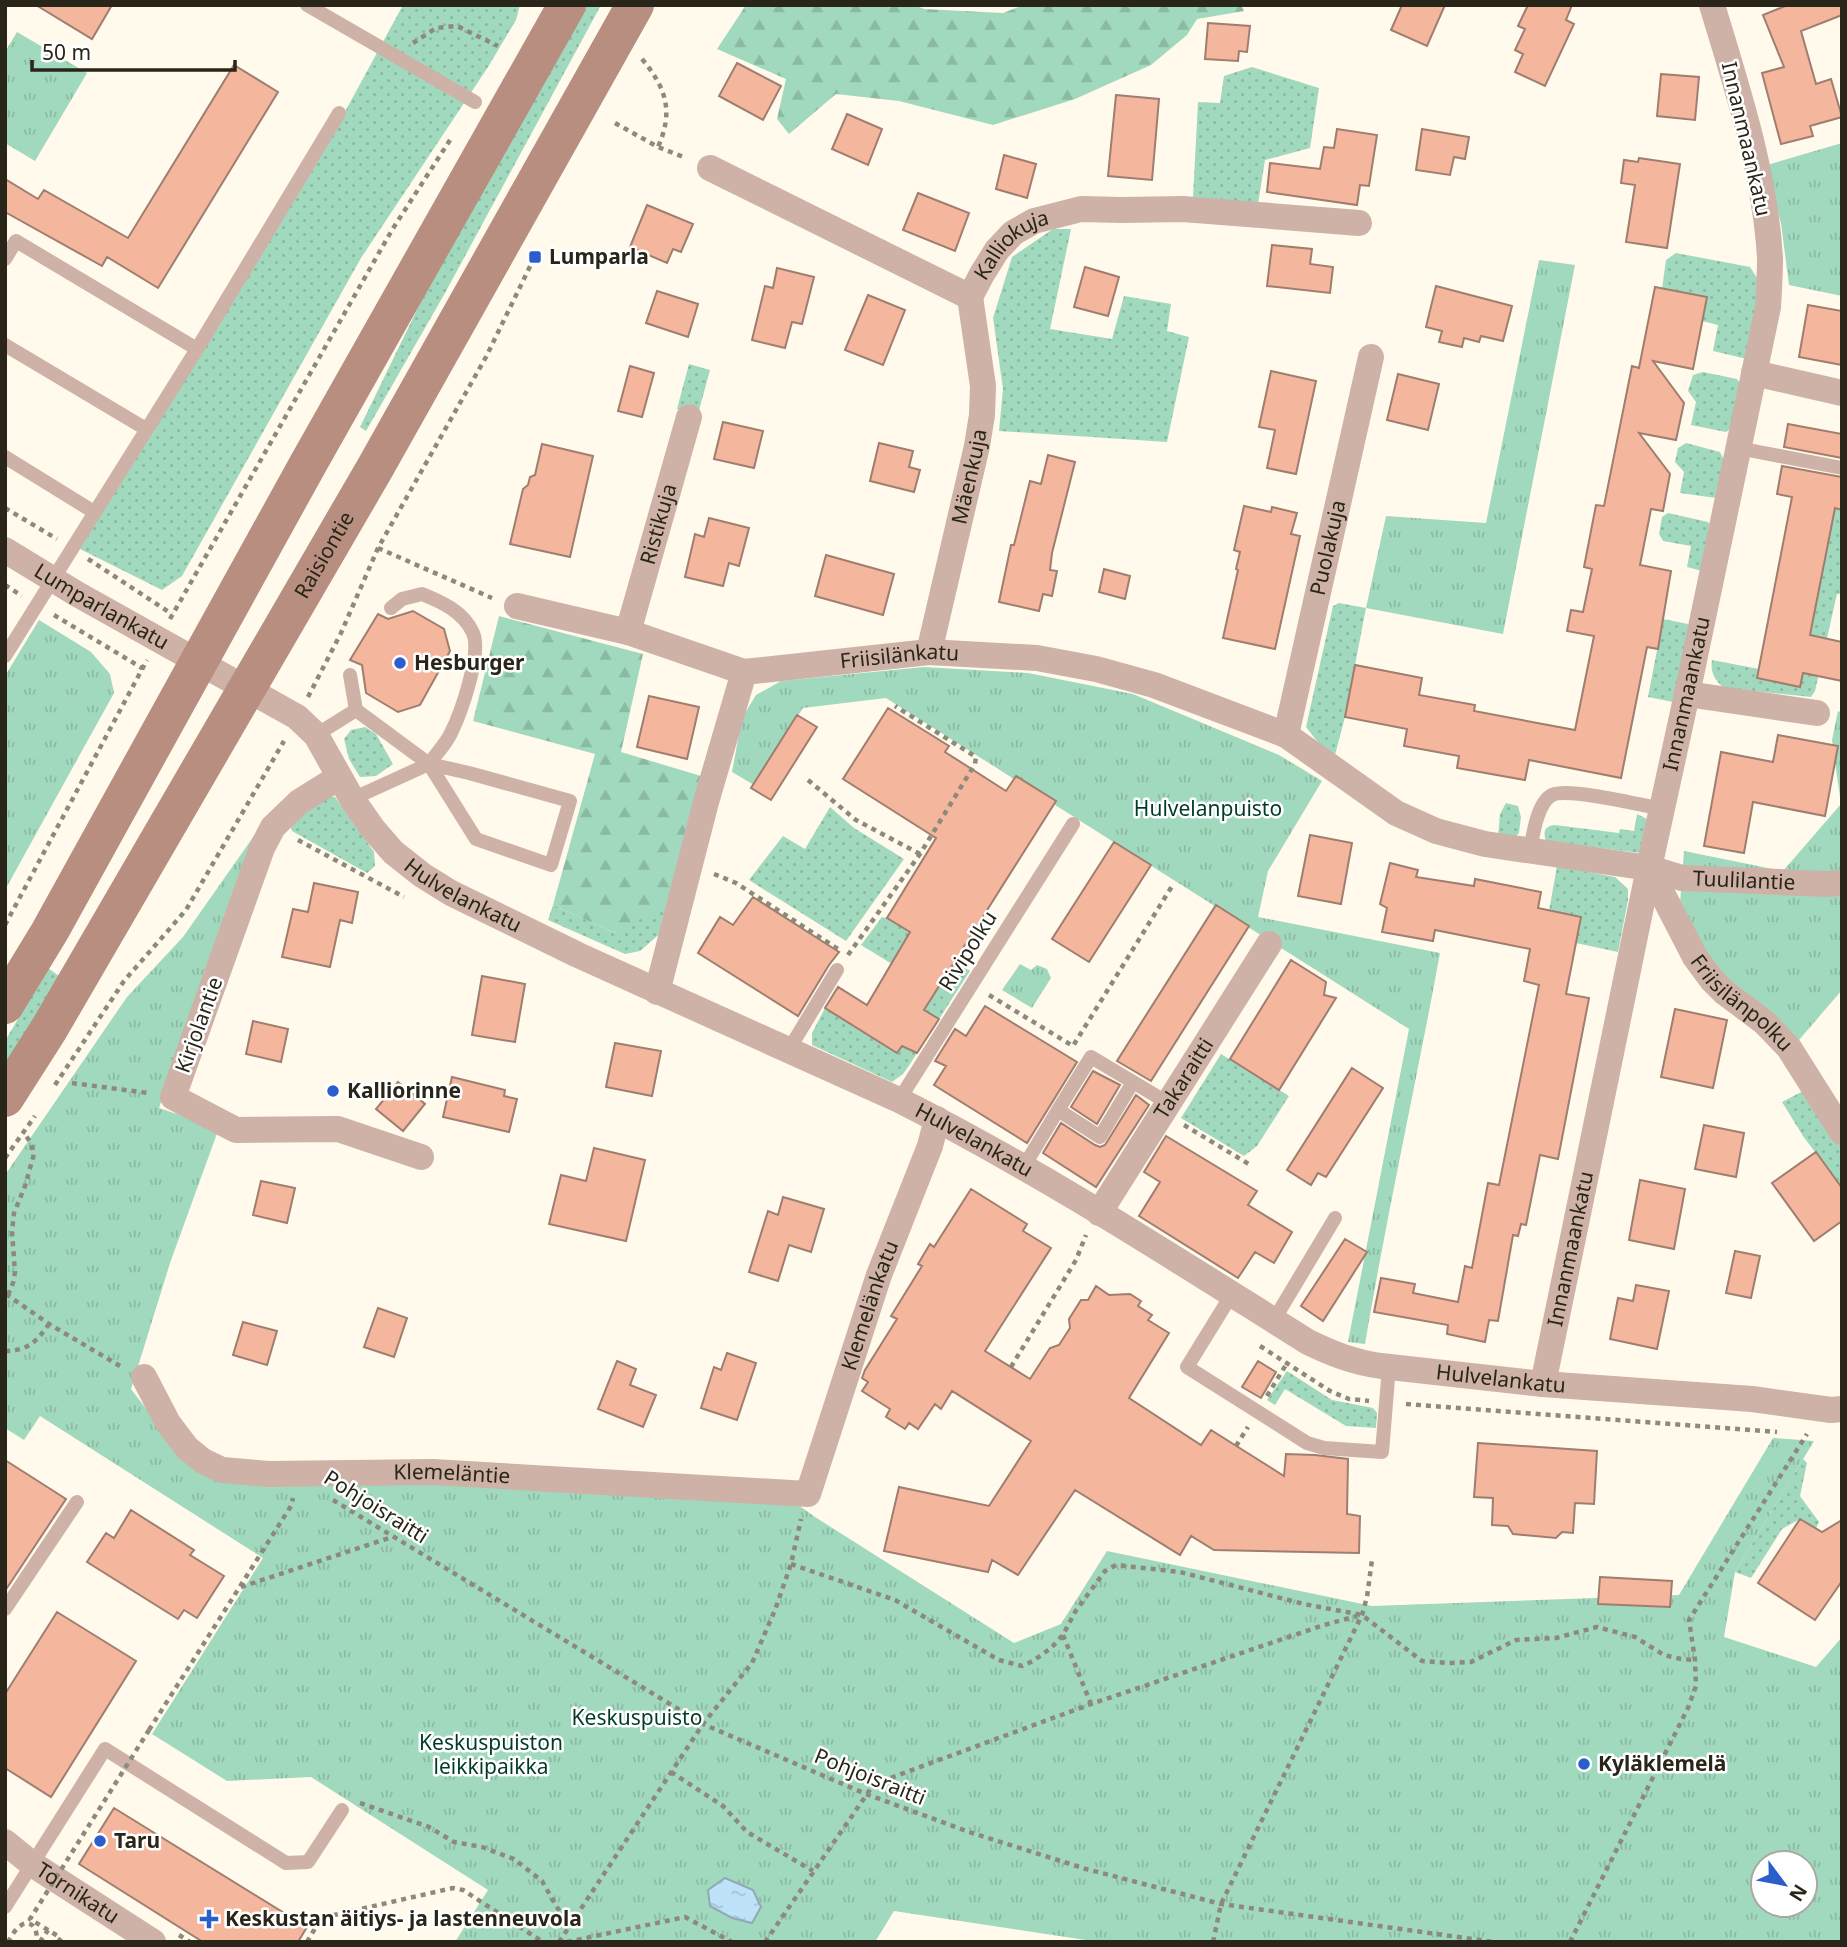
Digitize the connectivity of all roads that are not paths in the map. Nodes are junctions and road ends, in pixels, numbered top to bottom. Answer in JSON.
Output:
{"nodes":[{"id":1,"x":307,"y":5,"type":"edge"},
{"id":2,"x":567,"y":5,"type":"edge"},
{"id":3,"x":635,"y":5,"type":"edge"},
{"id":4,"x":1712,"y":5,"type":"edge"},
{"id":5,"x":475,"y":102,"type":"road end"},
{"id":6,"x":339,"y":113,"type":"dead end"},
{"id":7,"x":710,"y":168,"type":"road end"},
{"id":8,"x":1359,"y":223,"type":"dead end"},
{"id":9,"x":5,"y":259,"type":"edge"},
{"id":10,"x":970,"y":297,"type":"junction"},
{"id":11,"x":5,"y":345,"type":"edge"},
{"id":12,"x":197,"y":349,"type":"junction"},
{"id":13,"x":1371,"y":357,"type":"dead end"},
{"id":14,"x":1754,"y":373,"type":"junction"},
{"id":15,"x":1842,"y":393,"type":"edge"},
{"id":16,"x":689,"y":416,"type":"dead end"},
{"id":17,"x":146,"y":429,"type":"junction"},
{"id":18,"x":1738,"y":448,"type":"junction"},
{"id":19,"x":5,"y":457,"type":"edge"},
{"id":20,"x":1842,"y":468,"type":"edge"},
{"id":21,"x":94,"y":512,"type":"junction"},
{"id":22,"x":5,"y":550,"type":"edge"},
{"id":23,"x":52,"y":579,"type":"junction"},
{"id":24,"x":517,"y":606,"type":"road end"},
{"id":25,"x":391,"y":608,"type":"dead end"},
{"id":26,"x":628,"y":632,"type":"junction"},
{"id":27,"x":929,"y":652,"type":"junction"},
{"id":28,"x":5,"y":656,"type":"edge"},
{"id":29,"x":199,"y":662,"type":"junction"},
{"id":30,"x":744,"y":672,"type":"junction"},
{"id":31,"x":350,"y":675,"type":"dead end"},
{"id":32,"x":247,"y":689,"type":"junction"},
{"id":33,"x":1687,"y":694,"type":"junction"},
{"id":34,"x":356,"y":710,"type":"junction"},
{"id":35,"x":1817,"y":713,"type":"dead end"},
{"id":36,"x":316,"y":735,"type":"junction"},
{"id":37,"x":1286,"y":736,"type":"junction"},
{"id":38,"x":429,"y":764,"type":"junction"},
{"id":39,"x":345,"y":788,"type":"junction"},
{"id":40,"x":1662,"y":809,"type":"junction"},
{"id":41,"x":1073,"y":824,"type":"dead end"},
{"id":42,"x":1530,"y":851,"type":"junction"},
{"id":43,"x":1649,"y":868,"type":"junction"},
{"id":44,"x":1842,"y":883,"type":"edge"},
{"id":45,"x":1269,"y":944,"type":"dead end"},
{"id":46,"x":837,"y":970,"type":"road end"},
{"id":47,"x":657,"y":992,"type":"junction"},
{"id":48,"x":5,"y":1005,"type":"edge"},
{"id":49,"x":788,"y":1051,"type":"junction"},
{"id":50,"x":1133,"y":1082,"type":"junction"},
{"id":51,"x":899,"y":1100,"type":"junction"},
{"id":52,"x":22,"y":1104,"type":"edge"},
{"id":53,"x":1165,"y":1107,"type":"junction"},
{"id":54,"x":1058,"y":1110,"type":"junction"},
{"id":55,"x":937,"y":1119,"type":"junction"},
{"id":56,"x":1842,"y":1132,"type":"edge"},
{"id":57,"x":421,"y":1157,"type":"dead end"},
{"id":58,"x":1023,"y":1168,"type":"junction"},
{"id":59,"x":1335,"y":1218,"type":"dead end"},
{"id":60,"x":1093,"y":1223,"type":"junction"},
{"id":61,"x":1232,"y":1294,"type":"junction"},
{"id":62,"x":1274,"y":1320,"type":"junction"},
{"id":63,"x":1389,"y":1367,"type":"junction"},
{"id":64,"x":144,"y":1377,"type":"road end"},
{"id":65,"x":1543,"y":1384,"type":"junction"},
{"id":66,"x":1842,"y":1409,"type":"edge"},
{"id":67,"x":808,"y":1494,"type":"joint"},
{"id":68,"x":76,"y":1502,"type":"dead end"},
{"id":69,"x":5,"y":1609,"type":"edge"},
{"id":70,"x":342,"y":1810,"type":"road end"},
{"id":71,"x":5,"y":1842,"type":"edge"},
{"id":72,"x":32,"y":1864,"type":"junction"},
{"id":73,"x":5,"y":1907,"type":"edge"},
{"id":74,"x":153,"y":1942,"type":"edge"}],
"edges":[{"from":1,"to":5,"type":"lane"},
{"from":2,"to":29,"type":"main road"},
{"from":3,"to":32,"type":"main road","name":"Raisiontie"},
{"from":4,"to":14,"type":"street","name":"Innanmaankatu"},
{"from":6,"to":12,"type":"lane"},
{"from":7,"to":10,"type":"street","name":"Kalliokuja"},
{"from":8,"to":10,"type":"street","name":"Kalliokuja"},
{"from":9,"to":12,"type":"lane"},
{"from":10,"to":27,"type":"street","name":"Mäenkuja"},
{"from":11,"to":17,"type":"lane"},
{"from":12,"to":17,"type":"lane"},
{"from":13,"to":37,"type":"street","name":"Puolakuja"},
{"from":14,"to":15,"type":"street"},
{"from":14,"to":18,"type":"street","name":"Innanmaankatu"},
{"from":16,"to":26,"type":"street","name":"Ristikuja"},
{"from":17,"to":21,"type":"lane"},
{"from":18,"to":20,"type":"lane"},
{"from":18,"to":33,"type":"street","name":"Innanmaankatu"},
{"from":19,"to":21,"type":"lane"},
{"from":21,"to":23,"type":"lane"},
{"from":22,"to":23,"type":"street","name":"Lumparlankatu"},
{"from":23,"to":28,"type":"lane"},
{"from":23,"to":29,"type":"street","name":"Lumparlankatu"},
{"from":24,"to":26,"type":"street"},
{"from":25,"to":38,"type":"lane"},
{"from":26,"to":30,"type":"street"},
{"from":27,"to":30,"type":"street","name":"Friisilänkatu"},
{"from":27,"to":37,"type":"street","name":"Friisilänkatu"},
{"from":29,"to":32,"type":"street","name":"Hulvelankatu"},
{"from":29,"to":48,"type":"main road"},
{"from":30,"to":47,"type":"street"},
{"from":31,"to":34,"type":"lane"},
{"from":32,"to":36,"type":"street","name":"Hulvelankatu"},
{"from":32,"to":52,"type":"main road","name":"Raisiontie"},
{"from":33,"to":35,"type":"street"},
{"from":33,"to":40,"type":"street","name":"Innanmaankatu"},
{"from":34,"to":36,"type":"lane"},
{"from":34,"to":38,"type":"lane"},
{"from":36,"to":39,"type":"street","name":"Hulvelankatu"},
{"from":37,"to":42,"type":"street","name":"Friisilänkatu"},
{"from":38,"to":38,"type":"lane"},
{"from":38,"to":39,"type":"lane"},
{"from":39,"to":47,"type":"street","name":"Hulvelankatu"},
{"from":39,"to":57,"type":"street","name":"Kirjolantie"},
{"from":40,"to":42,"type":"lane"},
{"from":40,"to":43,"type":"street","name":"Innanmaankatu"},
{"from":41,"to":51,"type":"lane","name":"Rivipolku"},
{"from":42,"to":43,"type":"street","name":"Tuulilantie"},
{"from":43,"to":44,"type":"street","name":"Tuulilantie"},
{"from":43,"to":56,"type":"street","name":"Friisilänpolku"},
{"from":43,"to":65,"type":"street","name":"Innanmaankatu"},
{"from":45,"to":53,"type":"street","name":"Takaraitti"},
{"from":46,"to":49,"type":"lane"},
{"from":47,"to":49,"type":"street","name":"Hulvelankatu"},
{"from":49,"to":51,"type":"street","name":"Hulvelankatu"},
{"from":50,"to":53,"type":"lane"},
{"from":50,"to":54,"type":"lane"},
{"from":50,"to":54,"type":"lane"},
{"from":51,"to":55,"type":"street","name":"Hulvelankatu"},
{"from":53,"to":60,"type":"street","name":"Takaraitti"},
{"from":54,"to":58,"type":"lane"},
{"from":55,"to":58,"type":"street","name":"Hulvelankatu"},
{"from":55,"to":67,"type":"street","name":"Klemelänkatu"},
{"from":58,"to":60,"type":"street","name":"Hulvelankatu"},
{"from":59,"to":62,"type":"lane"},
{"from":60,"to":61,"type":"street","name":"Hulvelankatu"},
{"from":61,"to":62,"type":"street","name":"Hulvelankatu"},
{"from":61,"to":63,"type":"lane"},
{"from":62,"to":63,"type":"street","name":"Hulvelankatu"},
{"from":63,"to":65,"type":"street","name":"Hulvelankatu"},
{"from":64,"to":67,"type":"street","name":"Klemeläntie"},
{"from":65,"to":66,"type":"street","name":"Hulvelankatu"},
{"from":68,"to":69,"type":"lane"},
{"from":70,"to":72,"type":"lane"},
{"from":71,"to":72,"type":"street","name":"Tornikatu"},
{"from":72,"to":73,"type":"lane"},
{"from":72,"to":74,"type":"street","name":"Tornikatu"}]}
